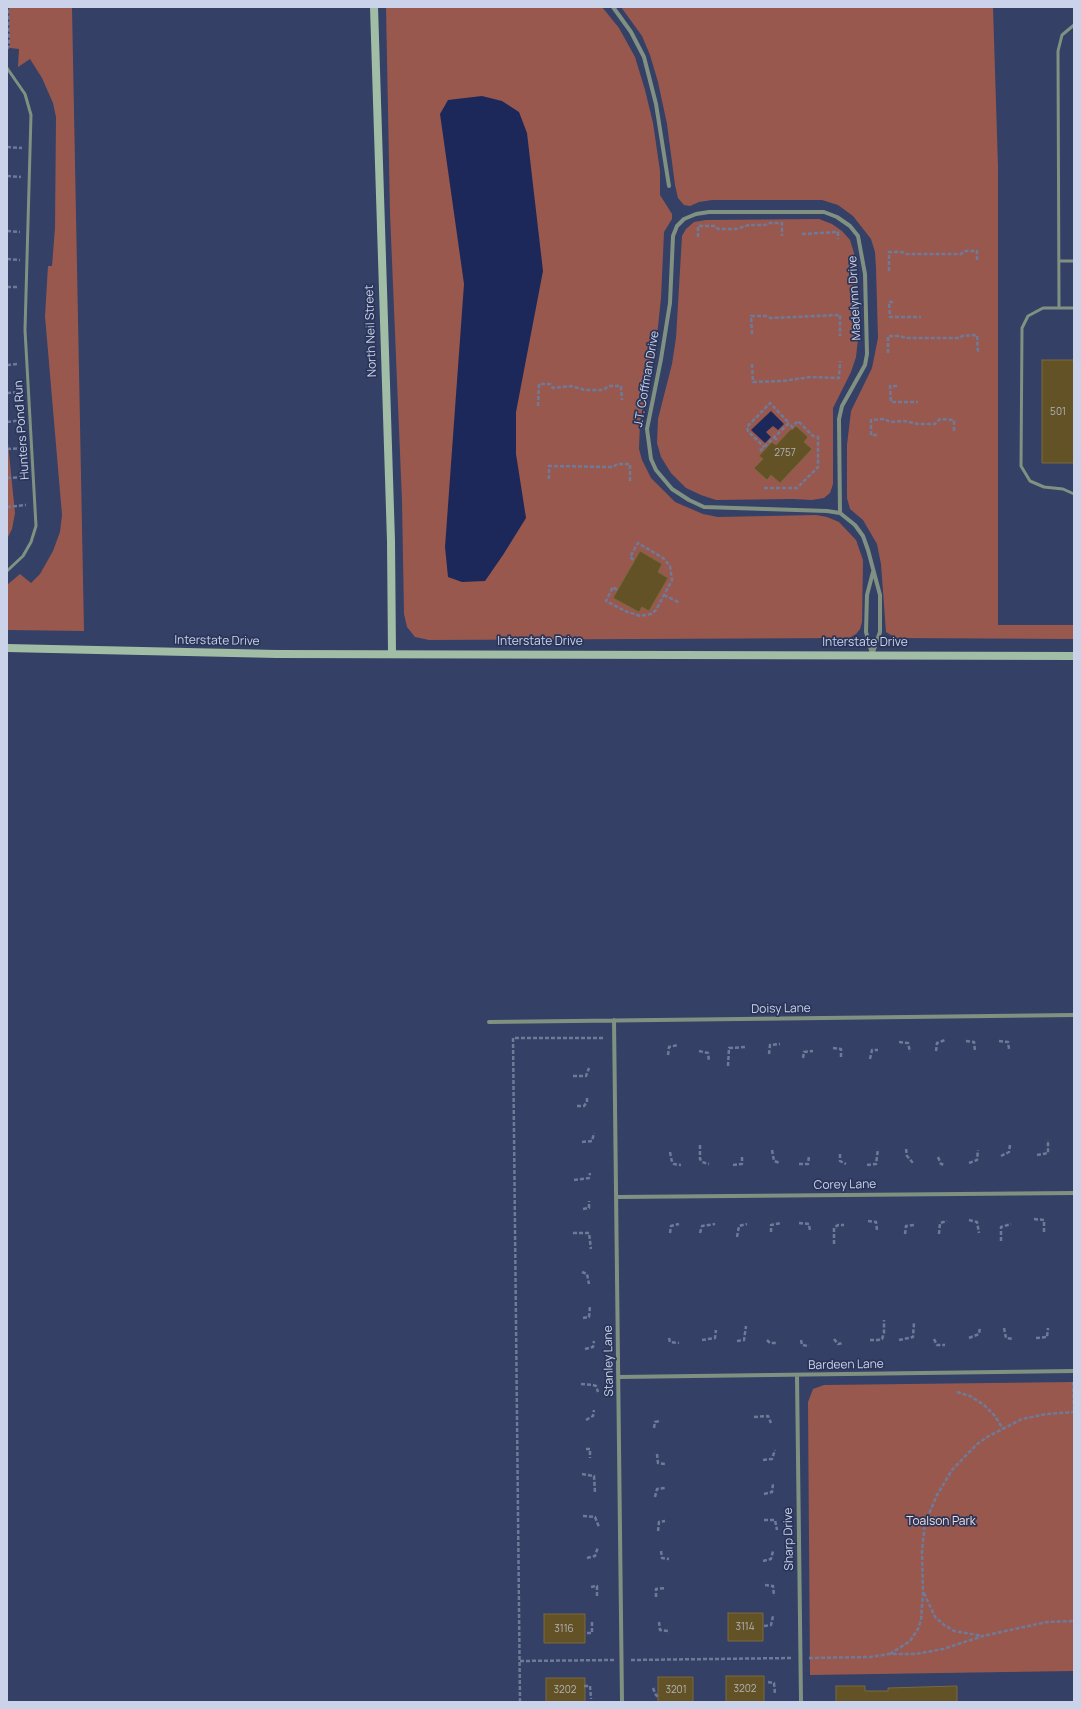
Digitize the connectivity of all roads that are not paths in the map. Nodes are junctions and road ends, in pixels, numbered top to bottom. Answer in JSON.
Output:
{"nodes":[{"id":1,"x":374,"y":7,"type":"edge"},
{"id":2,"x":613,"y":7,"type":"edge"},
{"id":3,"x":1074,"y":25,"type":"edge"},
{"id":4,"x":7,"y":68,"type":"edge"},
{"id":5,"x":669,"y":186,"type":"dead end"},
{"id":6,"x":684,"y":219,"type":"joint"},
{"id":7,"x":1059,"y":261,"type":"junction"},
{"id":8,"x":1074,"y":261,"type":"edge"},
{"id":9,"x":1059,"y":308,"type":"junction"},
{"id":10,"x":1074,"y":308,"type":"edge"},
{"id":11,"x":1074,"y":494,"type":"edge"},
{"id":12,"x":840,"y":513,"type":"junction"},
{"id":13,"x":7,"y":571,"type":"edge"},
{"id":14,"x":873,"y":572,"type":"junction"},
{"id":15,"x":7,"y":648,"type":"edge"},
{"id":16,"x":392,"y":654,"type":"junction"},
{"id":17,"x":872,"y":654,"type":"junction"},
{"id":18,"x":1074,"y":656,"type":"edge"},
{"id":19,"x":1074,"y":1015,"type":"edge"},
{"id":20,"x":614,"y":1020,"type":"junction"},
{"id":21,"x":489,"y":1022,"type":"dead end"},
{"id":22,"x":1074,"y":1193,"type":"edge"},
{"id":23,"x":617,"y":1197,"type":"junction"},
{"id":24,"x":1074,"y":1371,"type":"edge"},
{"id":25,"x":797,"y":1376,"type":"junction"},
{"id":26,"x":619,"y":1377,"type":"junction"},
{"id":27,"x":622,"y":1702,"type":"edge"},
{"id":28,"x":801,"y":1702,"type":"edge"}],
"edges":[{"from":1,"to":16,"type":"main road","name":"North Neil Street"},
{"from":2,"to":5,"type":"street"},
{"from":3,"to":7,"type":"lane"},
{"from":4,"to":13,"type":"lane","name":"Hunters Pond Run"},
{"from":6,"to":12,"type":"street","name":"J.T. Coffman Drive"},
{"from":6,"to":12,"type":"street","name":"Madelynn Drive"},
{"from":7,"to":8,"type":"lane"},
{"from":7,"to":9,"type":"lane"},
{"from":9,"to":10,"type":"lane"},
{"from":9,"to":11,"type":"lane"},
{"from":12,"to":14,"type":"street"},
{"from":14,"to":17,"type":"street"},
{"from":14,"to":17,"type":"street"},
{"from":15,"to":16,"type":"main road","name":"Interstate Drive"},
{"from":16,"to":17,"type":"main road","name":"Interstate Drive"},
{"from":17,"to":18,"type":"main road","name":"Interstate Drive"},
{"from":19,"to":20,"type":"street","name":"Doisy Lane"},
{"from":20,"to":21,"type":"street","name":"Doisy Lane"},
{"from":20,"to":23,"type":"street","name":"Stanley Lane"},
{"from":22,"to":23,"type":"street","name":"Corey Lane"},
{"from":23,"to":26,"type":"street","name":"Stanley Lane"},
{"from":24,"to":25,"type":"street","name":"Bardeen Lane"},
{"from":25,"to":26,"type":"street","name":"Bardeen Lane"},
{"from":25,"to":28,"type":"street","name":"Sharp Drive"},
{"from":26,"to":27,"type":"street","name":"Stanley Lane"}]}
